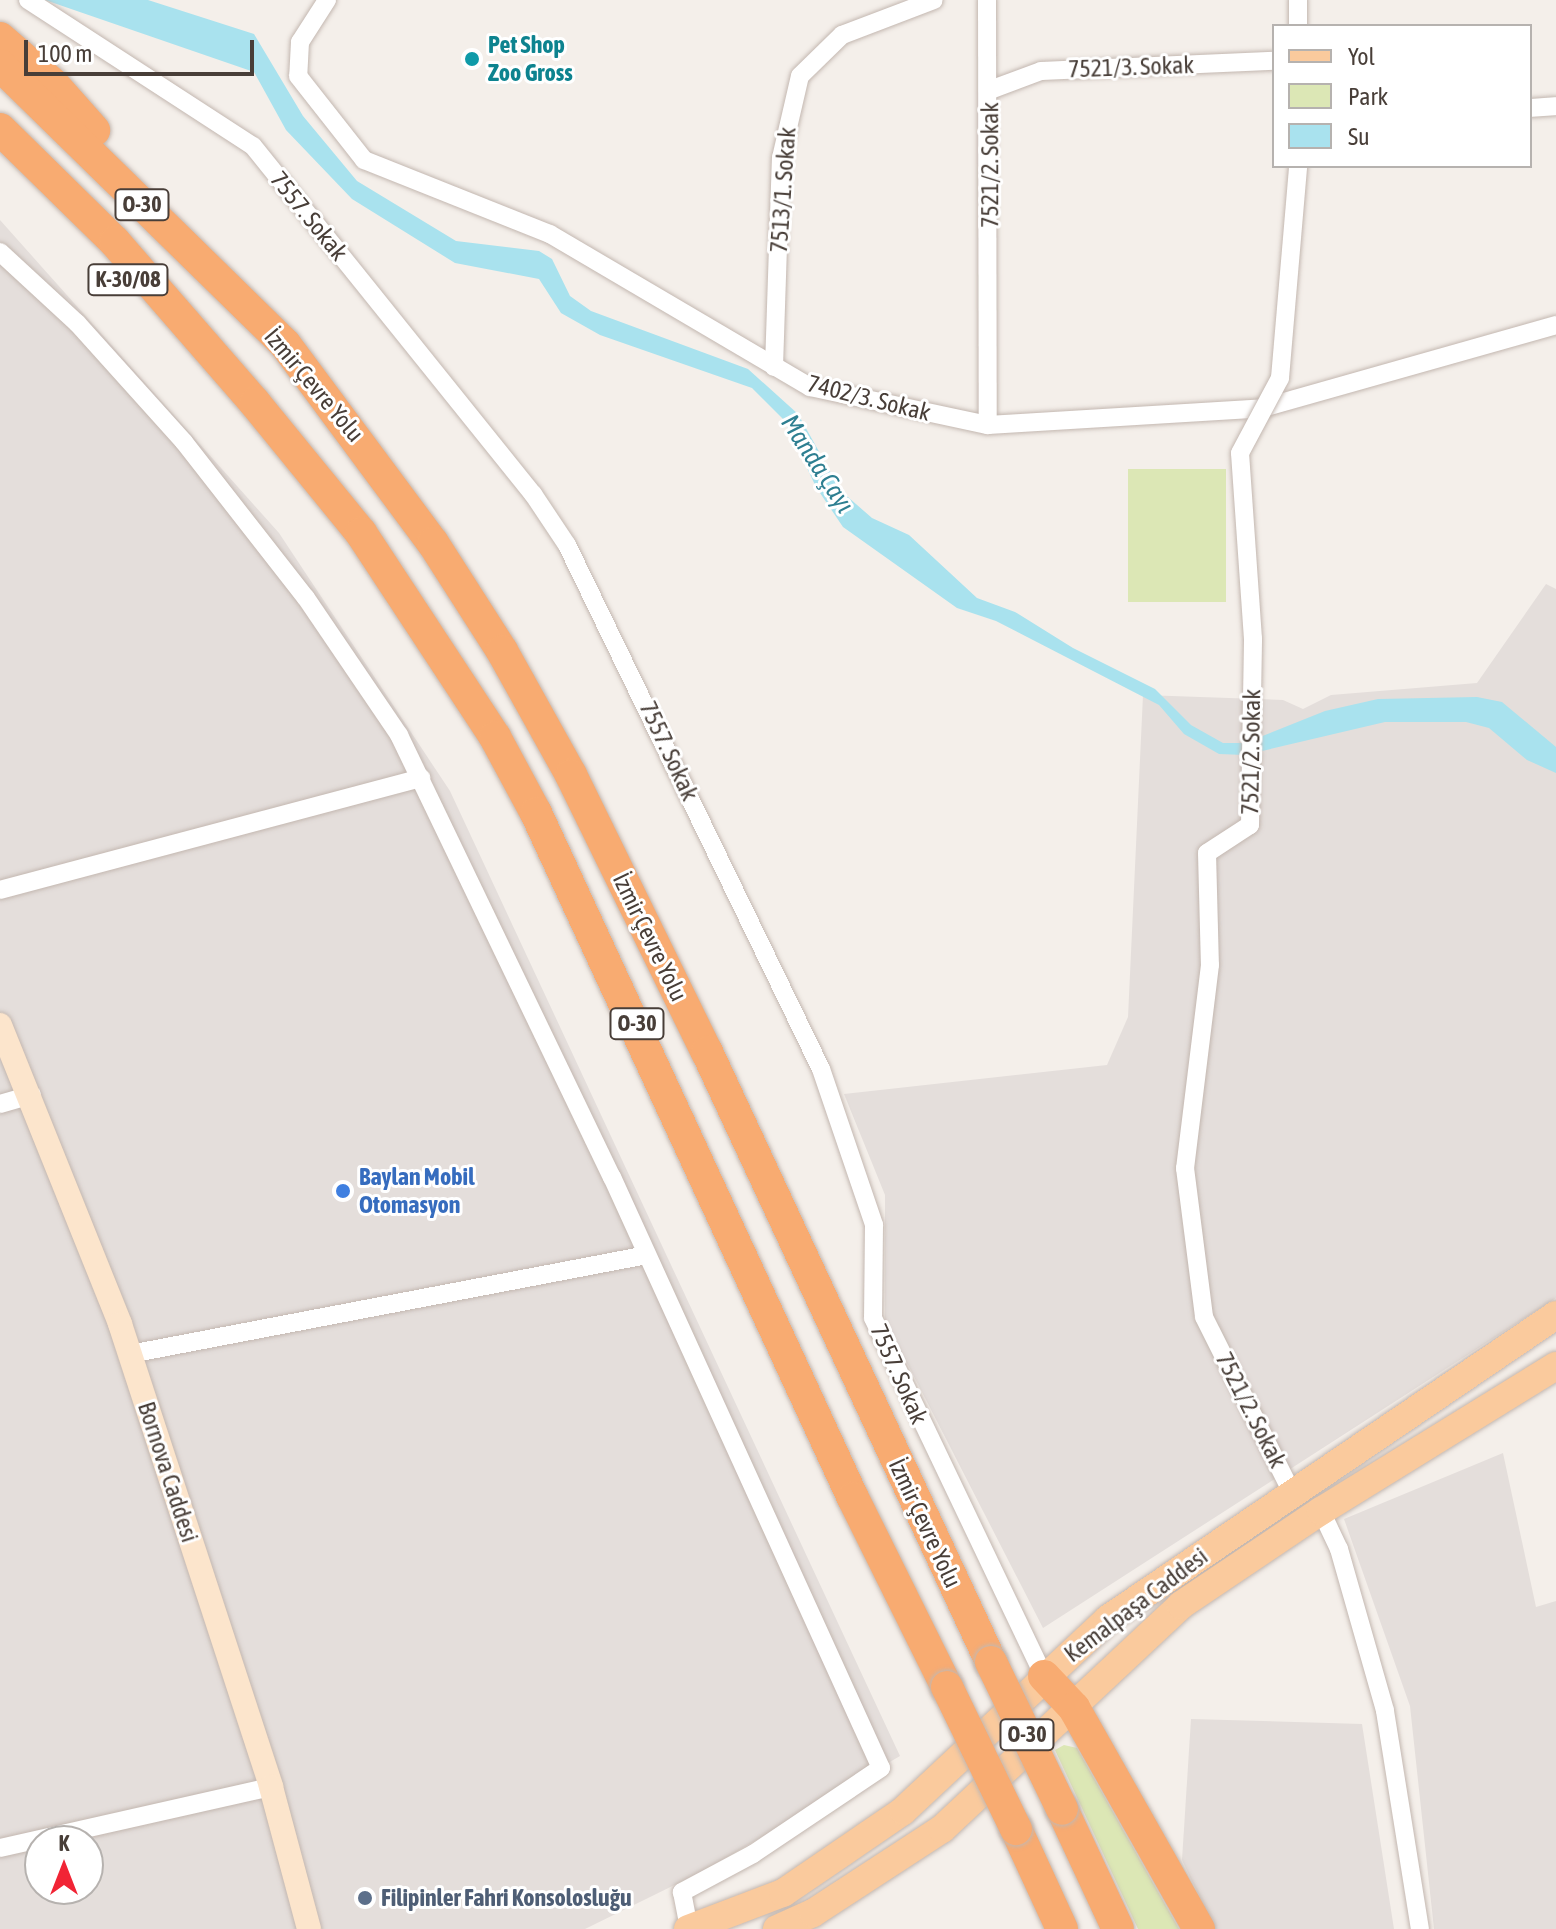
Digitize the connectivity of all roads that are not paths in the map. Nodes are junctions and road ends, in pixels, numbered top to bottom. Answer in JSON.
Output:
{"nodes":[{"id":1,"x":28,"y":0,"type":"edge"},
{"id":2,"x":327,"y":0,"type":"edge"},
{"id":3,"x":934,"y":0,"type":"edge"},
{"id":4,"x":987,"y":0,"type":"edge"},
{"id":5,"x":1298,"y":0,"type":"edge"},
{"id":6,"x":1298,"y":24,"type":"edge"},
{"id":7,"x":0,"y":38,"type":"edge"},
{"id":8,"x":1272,"y":61,"type":"edge"},
{"id":9,"x":0,"y":65,"type":"edge"},
{"id":10,"x":990,"y":90,"type":"junction"},
{"id":11,"x":1556,"y":106,"type":"edge"},
{"id":12,"x":1532,"y":108,"type":"edge"},
{"id":13,"x":0,"y":129,"type":"edge"},
{"id":14,"x":0,"y":160,"type":"edge"},
{"id":15,"x":1298,"y":168,"type":"edge"},
{"id":16,"x":0,"y":252,"type":"edge"},
{"id":17,"x":1556,"y":325,"type":"edge"},
{"id":18,"x":285,"y":344,"type":"junction"},
{"id":19,"x":774,"y":367,"type":"junction"},
{"id":20,"x":255,"y":403,"type":"junction"},
{"id":21,"x":1263,"y":408,"type":"junction"},
{"id":22,"x":988,"y":425,"type":"junction"},
{"id":23,"x":421,"y":778,"type":"junction"},
{"id":24,"x":0,"y":890,"type":"edge"},
{"id":25,"x":0,"y":1025,"type":"edge"},
{"id":26,"x":32,"y":1095,"type":"junction"},
{"id":27,"x":0,"y":1104,"type":"edge"},
{"id":28,"x":647,"y":1255,"type":"junction"},
{"id":29,"x":1556,"y":1315,"type":"edge"},
{"id":30,"x":130,"y":1354,"type":"junction"},
{"id":31,"x":1556,"y":1366,"type":"edge"},
{"id":32,"x":1292,"y":1493,"type":"junction"},
{"id":33,"x":1321,"y":1511,"type":"junction"},
{"id":34,"x":1044,"y":1676,"type":"junction"},
{"id":35,"x":1074,"y":1708,"type":"junction"},
{"id":36,"x":271,"y":1787,"type":"junction"},
{"id":37,"x":0,"y":1848,"type":"edge"},
{"id":38,"x":309,"y":1929,"type":"edge"},
{"id":39,"x":688,"y":1929,"type":"edge"},
{"id":40,"x":777,"y":1929,"type":"edge"},
{"id":41,"x":1062,"y":1929,"type":"edge"},
{"id":42,"x":1118,"y":1929,"type":"edge"},
{"id":43,"x":1199,"y":1929,"type":"edge"},
{"id":44,"x":1420,"y":1929,"type":"edge"}],
"edges":[{"from":1,"to":34,"type":"street","name":"7557. Sokak"},
{"from":2,"to":19,"type":"street","name":"7402/3. Sokak"},
{"from":3,"to":19,"type":"street","name":"7513/1. Sokak"},
{"from":4,"to":10,"type":"street","name":"7521/2. Sokak"},
{"from":5,"to":6,"type":"street"},
{"from":7,"to":18,"type":"highway"},
{"from":8,"to":10,"type":"street","name":"7521/3. Sokak"},
{"from":9,"to":18,"type":"highway","name":"İzmir Çevre Yolu","number":"O-30"},
{"from":10,"to":22,"type":"street","name":"7521/2. Sokak"},
{"from":11,"to":12,"type":"street"},
{"from":13,"to":20,"type":"highway","name":"İzmir Çevre Yolu","number":"O-30"},
{"from":14,"to":20,"type":"highway","number":"K-30/08"},
{"from":15,"to":21,"type":"street","name":"7521/2. Sokak","bridge":true},
{"from":16,"to":23,"type":"street"},
{"from":17,"to":21,"type":"street","name":"7402/3. Sokak"},
{"from":18,"to":42,"type":"highway","name":"İzmir Çevre Yolu","number":"O-30","bridge":true},
{"from":19,"to":22,"type":"street","name":"7402/3. Sokak"},
{"from":20,"to":41,"type":"highway","name":"İzmir Çevre Yolu","number":"O-30","bridge":true},
{"from":21,"to":22,"type":"street","name":"7402/3. Sokak"},
{"from":21,"to":32,"type":"street","name":"7521/2. Sokak","bridge":true},
{"from":23,"to":24,"type":"street"},
{"from":23,"to":28,"type":"street"},
{"from":25,"to":26,"type":"main road","name":"Bornova Caddesi"},
{"from":26,"to":27,"type":"street"},
{"from":26,"to":30,"type":"main road","name":"Bornova Caddesi"},
{"from":28,"to":30,"type":"street"},
{"from":28,"to":39,"type":"street"},
{"from":29,"to":32,"type":"main road","name":"Kemalpaşa Caddesi"},
{"from":30,"to":36,"type":"main road","name":"Bornova Caddesi"},
{"from":31,"to":33,"type":"main road","name":"Kemalpaşa Caddesi"},
{"from":32,"to":34,"type":"main road","name":"Kemalpaşa Caddesi"},
{"from":33,"to":35,"type":"main road","name":"Kemalpaşa Caddesi"},
{"from":33,"to":44,"type":"street"},
{"from":34,"to":35,"type":"highway"},
{"from":34,"to":39,"type":"main road","name":"Kemalpaşa Caddesi"},
{"from":35,"to":40,"type":"main road","name":"Kemalpaşa Caddesi"},
{"from":35,"to":43,"type":"highway"},
{"from":36,"to":37,"type":"street"},
{"from":36,"to":38,"type":"main road","name":"Bornova Caddesi"}]}
